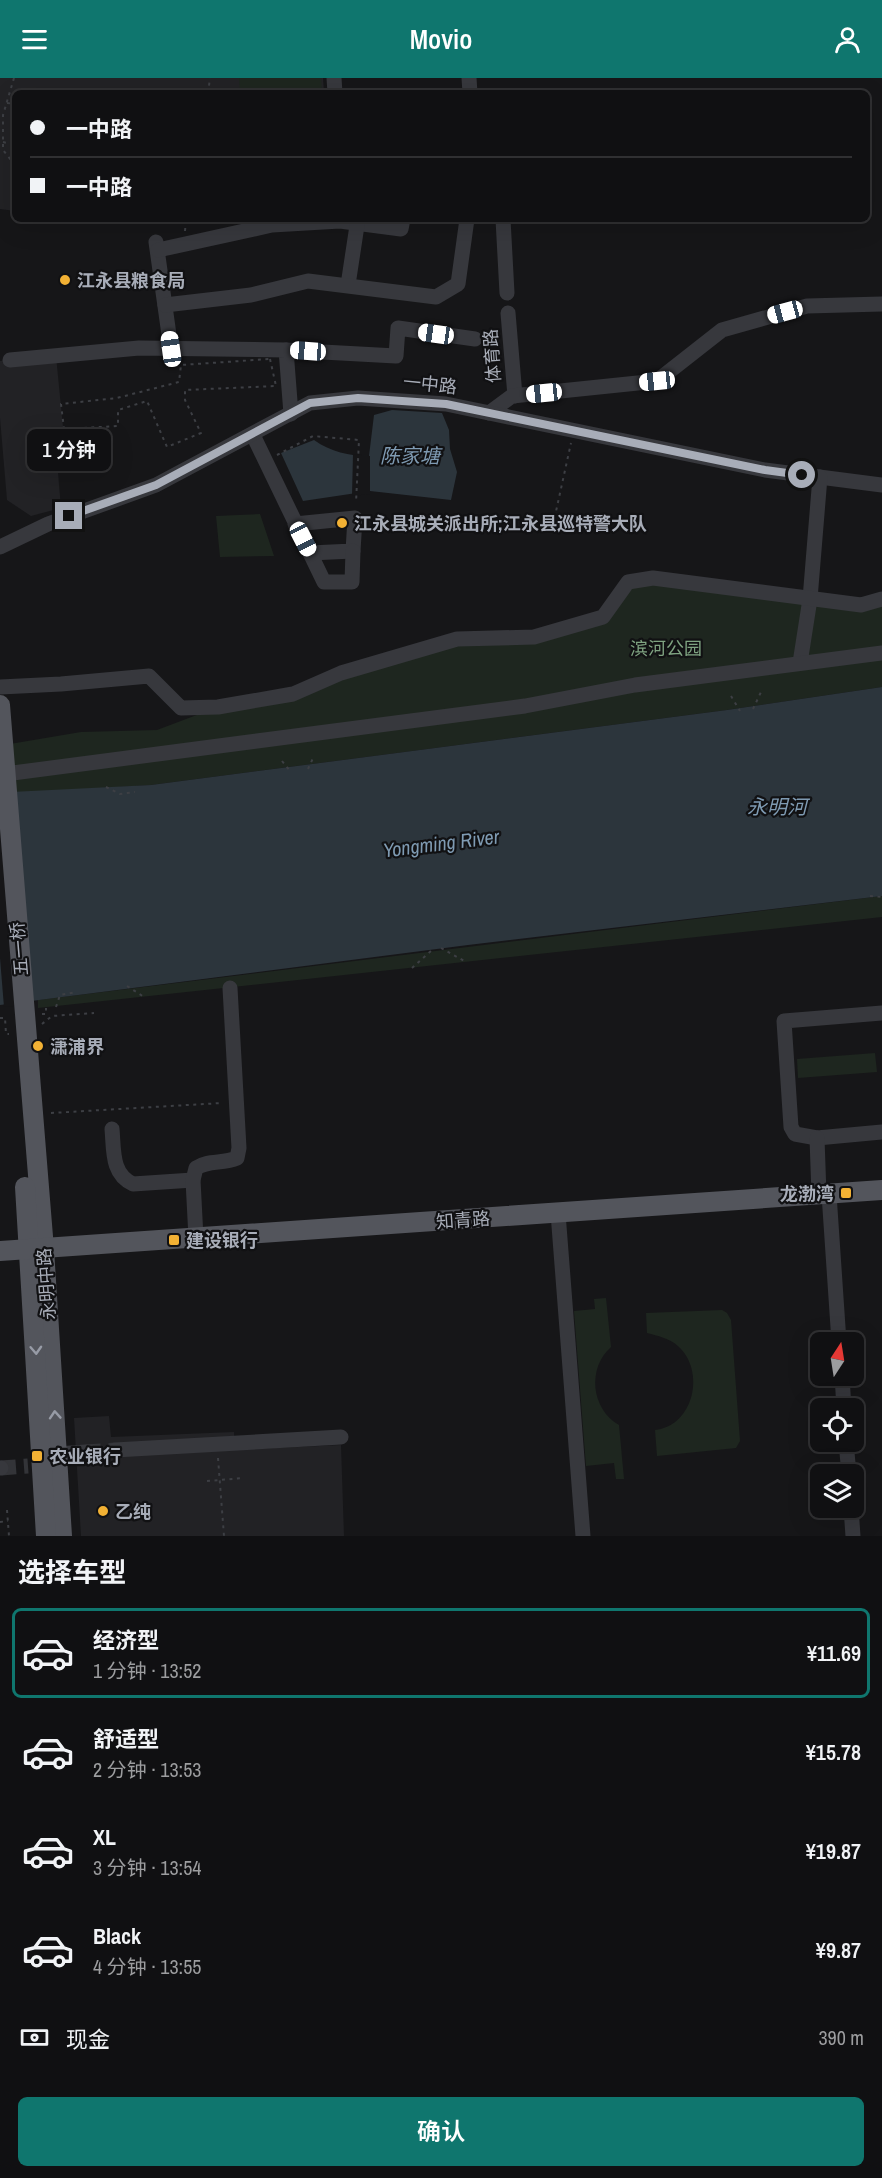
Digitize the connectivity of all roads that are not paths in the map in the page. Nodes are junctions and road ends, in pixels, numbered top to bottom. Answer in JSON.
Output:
{"nodes":[{"id":1,"x":241,"y":222,"type":"edge"},
{"id":2,"x":323,"y":222,"type":"edge"},
{"id":3,"x":358,"y":222,"type":"edge"},
{"id":4,"x":373,"y":222,"type":"edge"},
{"id":5,"x":467,"y":222,"type":"edge"},
{"id":6,"x":503,"y":222,"type":"edge"},
{"id":7,"x":402,"y":224,"type":"edge"},
{"id":8,"x":157,"y":245,"type":"junction"},
{"id":9,"x":348,"y":285,"type":"junction"},
{"id":10,"x":507,"y":293,"type":"dead end"},
{"id":11,"x":882,"y":304,"type":"edge"},
{"id":12,"x":165,"y":305,"type":"junction"},
{"id":13,"x":508,"y":314,"type":"dead end"},
{"id":14,"x":474,"y":339,"type":"dead end"},
{"id":15,"x":171,"y":349,"type":"junction"},
{"id":16,"x":286,"y":350,"type":"junction"},
{"id":17,"x":10,"y":360,"type":"dead end"},
{"id":18,"x":515,"y":396,"type":"junction"},
{"id":19,"x":489,"y":413,"type":"junction"},
{"id":20,"x":291,"y":414,"type":"junction"},
{"id":21,"x":253,"y":435,"type":"junction"},
{"id":22,"x":820,"y":477,"type":"junction"},
{"id":23,"x":882,"y":485,"type":"edge"},
{"id":24,"x":296,"y":524,"type":"junction"},
{"id":25,"x":0,"y":547,"type":"edge"},
{"id":26,"x":353,"y":551,"type":"junction"},
{"id":27,"x":310,"y":553,"type":"junction"},
{"id":28,"x":810,"y":599,"type":"junction"},
{"id":29,"x":882,"y":599,"type":"edge"},
{"id":30,"x":882,"y":653,"type":"edge"},
{"id":31,"x":882,"y":662,"type":"edge"},
{"id":32,"x":800,"y":663,"type":"junction"},
{"id":33,"x":0,"y":687,"type":"edge"},
{"id":34,"x":537,"y":704,"type":"junction"},
{"id":35,"x":0,"y":705,"type":"edge"},
{"id":36,"x":4,"y":774,"type":"junction"},
{"id":37,"x":0,"y":846,"type":"edge"},
{"id":38,"x":230,"y":988,"type":"dead end"},
{"id":39,"x":882,"y":1013,"type":"edge"},
{"id":40,"x":26,"y":1031,"type":"junction"},
{"id":41,"x":112,"y":1129,"type":"dead end"},
{"id":42,"x":882,"y":1132,"type":"edge"},
{"id":43,"x":817,"y":1138,"type":"junction"},
{"id":44,"x":193,"y":1180,"type":"junction"},
{"id":45,"x":882,"y":1190,"type":"edge"},
{"id":46,"x":824,"y":1195,"type":"junction"},
{"id":47,"x":558,"y":1214,"type":"junction"},
{"id":48,"x":196,"y":1238,"type":"junction"},
{"id":49,"x":37,"y":1249,"type":"junction"},
{"id":50,"x":0,"y":1251,"type":"edge"},
{"id":51,"x":838,"y":1332,"type":"edge"},
{"id":52,"x":341,"y":1437,"type":"dead end"},
{"id":53,"x":115,"y":1450,"type":"tunnel mouth"},
{"id":54,"x":86,"y":1452,"type":"tunnel mouth"},
{"id":55,"x":42,"y":1462,"type":"junction"},
{"id":56,"x":852,"y":1518,"type":"edge"},
{"id":57,"x":46,"y":1536,"type":"edge"},
{"id":58,"x":62,"y":1536,"type":"edge"},
{"id":59,"x":583,"y":1536,"type":"edge"},
{"id":60,"x":853,"y":1536,"type":"edge"}],
"edges":[{"from":1,"to":8,"type":"street"},
{"from":2,"to":8,"type":"street"},
{"from":3,"to":9,"type":"street"},
{"from":4,"to":7,"type":"street"},
{"from":5,"to":9,"type":"street"},
{"from":6,"to":10,"type":"street"},
{"from":8,"to":12,"type":"street"},
{"from":9,"to":12,"type":"street"},
{"from":11,"to":18,"type":"street"},
{"from":12,"to":15,"type":"street"},
{"from":13,"to":18,"type":"street","name":"体育路"},
{"from":14,"to":16,"type":"street"},
{"from":15,"to":16,"type":"street"},
{"from":15,"to":17,"type":"street"},
{"from":16,"to":20,"type":"street"},
{"from":18,"to":19,"type":"street"},
{"from":19,"to":20,"type":"street","name":"一中路"},
{"from":19,"to":22,"type":"street","name":"一中路"},
{"from":20,"to":21,"type":"street","name":"一中路"},
{"from":21,"to":24,"type":"street"},
{"from":21,"to":25,"type":"street","name":"一中路"},
{"from":22,"to":23,"type":"street","name":"一中路"},
{"from":22,"to":28,"type":"street"},
{"from":24,"to":26,"type":"street"},
{"from":24,"to":27,"type":"street"},
{"from":26,"to":27,"type":"street"},
{"from":26,"to":27,"type":"street"},
{"from":28,"to":29,"type":"street"},
{"from":28,"to":32,"type":"street"},
{"from":28,"to":33,"type":"street"},
{"from":30,"to":32,"type":"street"},
{"from":31,"to":34,"type":"street"},
{"from":32,"to":34,"type":"street"},
{"from":34,"to":36,"type":"street"},
{"from":35,"to":36,"type":"main road","name":"五一桥"},
{"from":36,"to":40,"type":"main road","name":"五一桥"},
{"from":37,"to":40,"type":"main road","name":"五一桥"},
{"from":38,"to":44,"type":"street"},
{"from":39,"to":43,"type":"street"},
{"from":40,"to":49,"type":"main road","name":"永明中路"},
{"from":40,"to":49,"type":"main road","name":"永明中路"},
{"from":41,"to":44,"type":"street"},
{"from":42,"to":43,"type":"street"},
{"from":43,"to":46,"type":"street"},
{"from":44,"to":48,"type":"street"},
{"from":45,"to":46,"type":"main road","name":"知青路"},
{"from":46,"to":47,"type":"main road","name":"知青路"},
{"from":46,"to":51,"type":"street"},
{"from":47,"to":48,"type":"main road","name":"知青路"},
{"from":47,"to":59,"type":"street"},
{"from":48,"to":49,"type":"main road","name":"知青路"},
{"from":49,"to":50,"type":"main road","name":"知青路"},
{"from":49,"to":55,"type":"main road","name":"永明中路"},
{"from":52,"to":53,"type":"street"},
{"from":54,"to":55,"type":"street"},
{"from":55,"to":57,"type":"main road","name":"永明中路"},
{"from":55,"to":58,"type":"main road","name":"永明中路"},
{"from":56,"to":60,"type":"street"}]}
